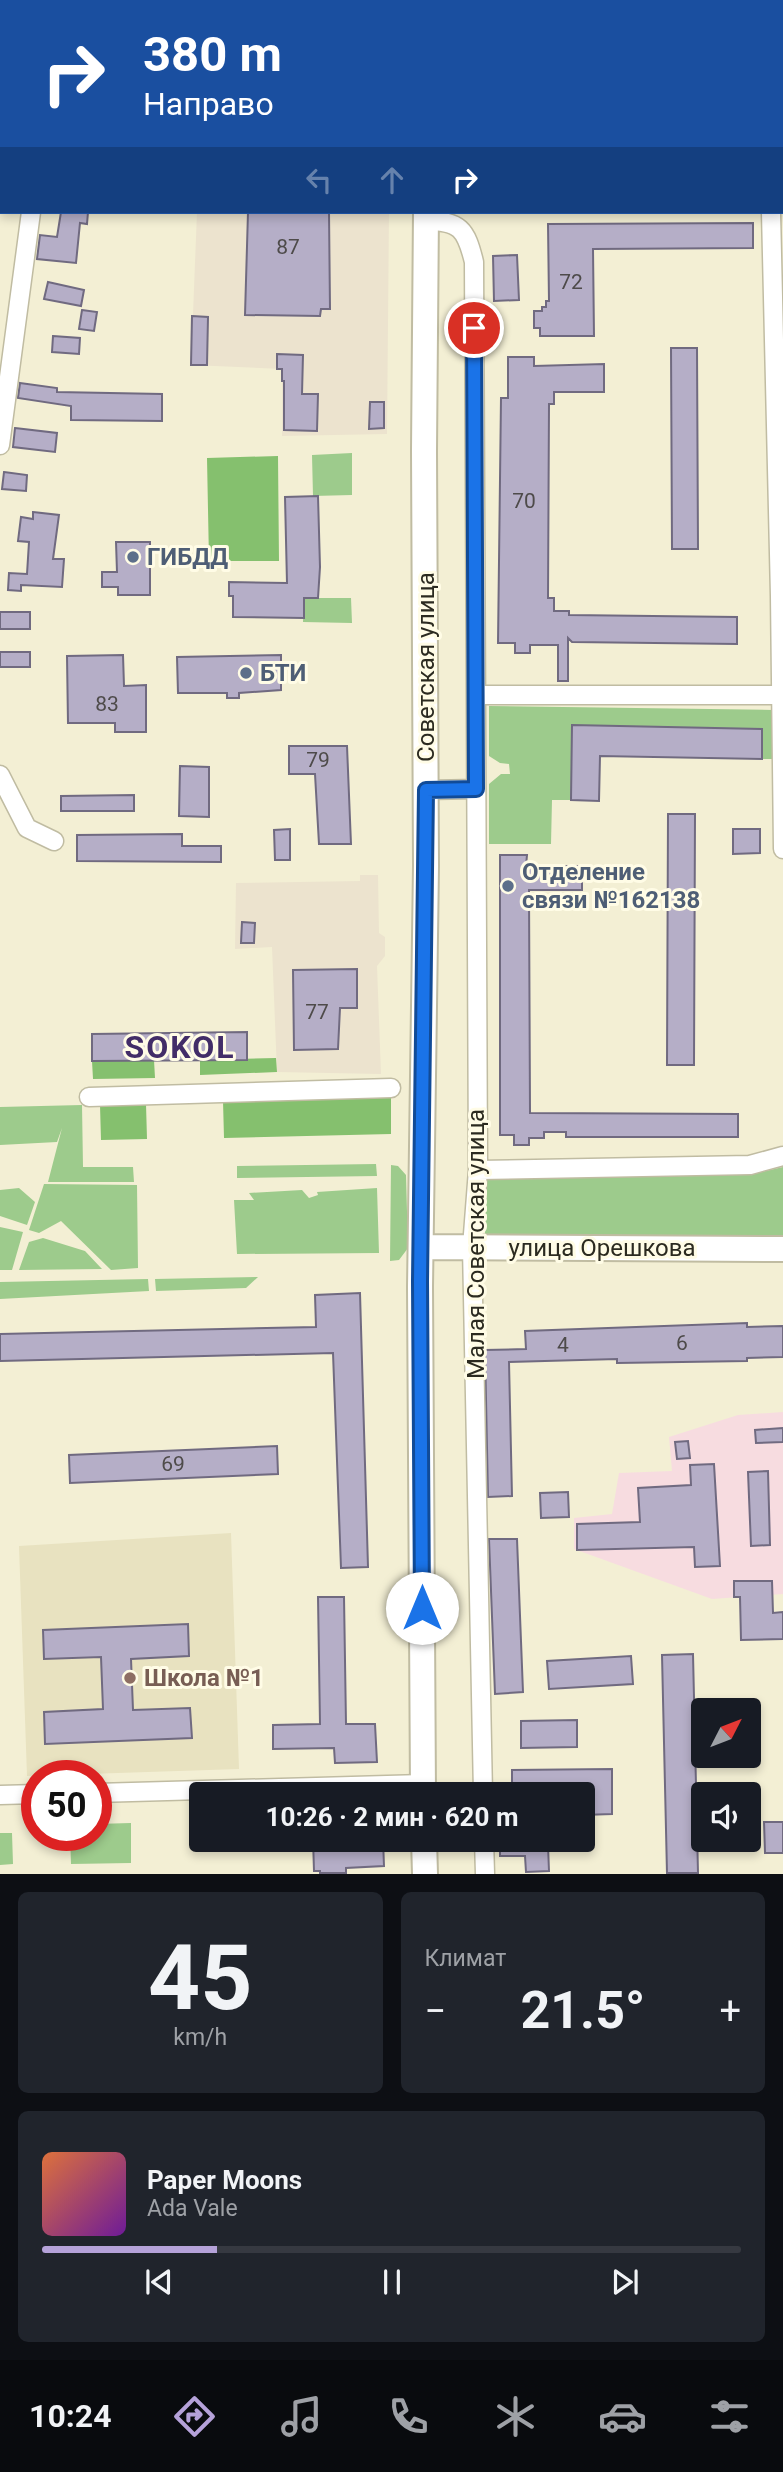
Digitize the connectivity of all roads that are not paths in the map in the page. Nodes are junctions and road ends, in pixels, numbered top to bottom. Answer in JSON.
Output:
{"nodes":[{"id":1,"x":31,"y":214,"type":"edge"},
{"id":2,"x":771,"y":214,"type":"edge"},
{"id":3,"x":426,"y":216,"type":"edge"},
{"id":4,"x":0,"y":444,"type":"edge"},
{"id":5,"x":476,"y":695,"type":"junction"},
{"id":6,"x":780,"y":695,"type":"junction"},
{"id":7,"x":0,"y":775,"type":"edge"},
{"id":8,"x":476,"y":789,"type":"junction"},
{"id":9,"x":426,"y":790,"type":"junction"},
{"id":10,"x":54,"y":841,"type":"dead end"},
{"id":11,"x":783,"y":849,"type":"edge"},
{"id":12,"x":391,"y":1088,"type":"dead end"},
{"id":13,"x":89,"y":1097,"type":"dead end"},
{"id":14,"x":783,"y":1156,"type":"edge"},
{"id":15,"x":478,"y":1170,"type":"junction"},
{"id":16,"x":422,"y":1247,"type":"junction"},
{"id":17,"x":472,"y":1247,"type":"junction"},
{"id":18,"x":783,"y":1249,"type":"edge"},
{"id":19,"x":423,"y":1782,"type":"edge"},
{"id":20,"x":483,"y":1782,"type":"edge"},
{"id":21,"x":189,"y":1792,"type":"edge"},
{"id":22,"x":112,"y":1793,"type":"edge"},
{"id":23,"x":21,"y":1794,"type":"edge"},
{"id":24,"x":0,"y":1795,"type":"edge"},
{"id":25,"x":424,"y":1852,"type":"edge"},
{"id":26,"x":484,"y":1852,"type":"edge"},
{"id":27,"x":425,"y":1874,"type":"edge"},
{"id":28,"x":485,"y":1874,"type":"edge"}],
"edges":[{"from":1,"to":4,"type":"street"},
{"from":2,"to":6,"type":"street"},
{"from":3,"to":5,"type":"street","name":"Малая Советская улица"},
{"from":3,"to":9,"type":"main road","name":"Советская улица"},
{"from":5,"to":6,"type":"street"},
{"from":5,"to":8,"type":"street","name":"Малая Советская улица"},
{"from":6,"to":11,"type":"street"},
{"from":7,"to":10,"type":"street"},
{"from":8,"to":9,"type":"street"},
{"from":8,"to":15,"type":"street","name":"Малая Советская улица"},
{"from":9,"to":16,"type":"main road","name":"Советская улица"},
{"from":12,"to":13,"type":"street"},
{"from":14,"to":15,"type":"street"},
{"from":15,"to":17,"type":"street","name":"Малая Советская улица"},
{"from":16,"to":17,"type":"main road","name":"улица Орешкова"},
{"from":16,"to":19,"type":"main road","name":"Советская улица"},
{"from":17,"to":18,"type":"main road","name":"улица Орешкова"},
{"from":17,"to":20,"type":"street","name":"Малая Советская улица"},
{"from":21,"to":22,"type":"street"},
{"from":23,"to":24,"type":"street"},
{"from":25,"to":27,"type":"main road"},
{"from":26,"to":28,"type":"street"}]}
